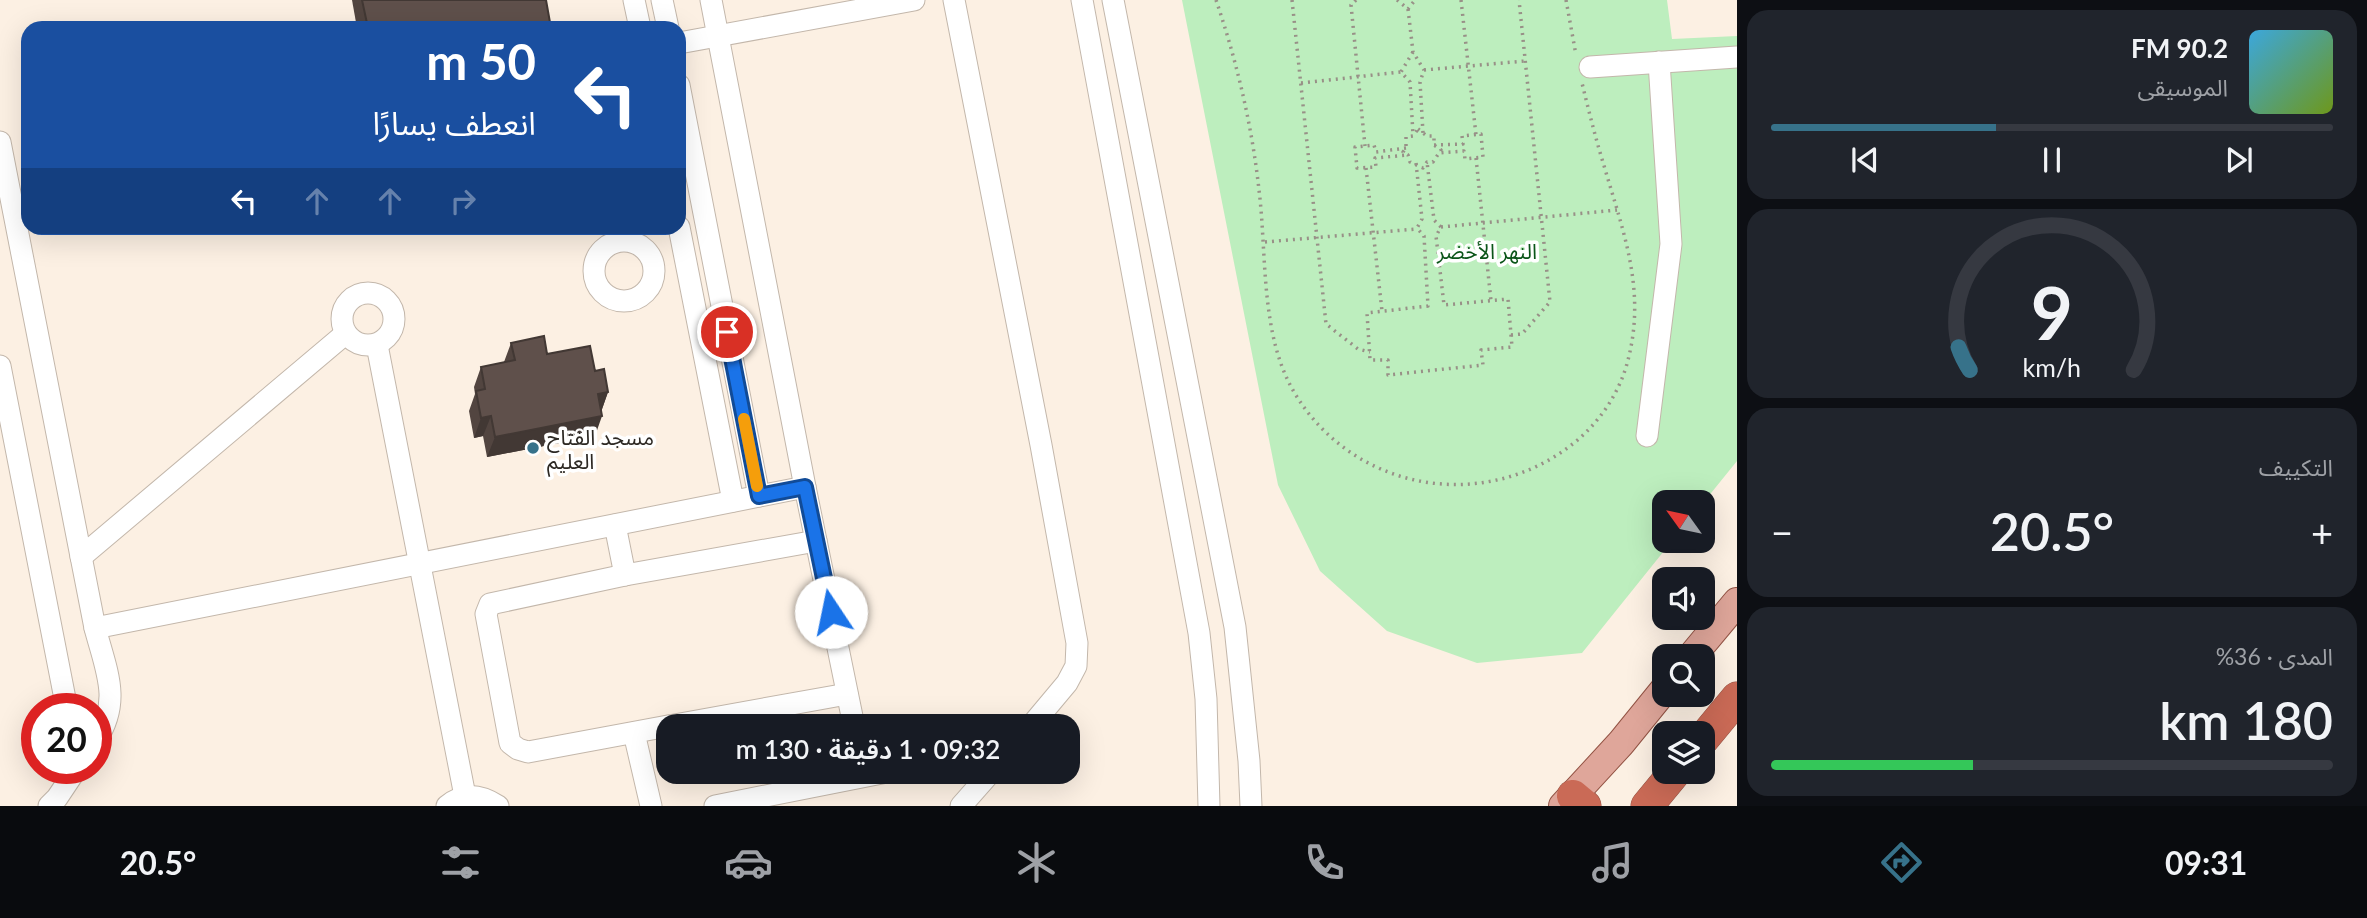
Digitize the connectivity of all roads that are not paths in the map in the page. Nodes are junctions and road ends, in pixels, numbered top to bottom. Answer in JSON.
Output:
{"nodes":[{"id":1,"x":634,"y":0,"type":"edge"},
{"id":2,"x":662,"y":0,"type":"edge"},
{"id":3,"x":711,"y":0,"type":"edge"},
{"id":4,"x":914,"y":0,"type":"edge"},
{"id":5,"x":954,"y":0,"type":"edge"},
{"id":6,"x":1082,"y":0,"type":"edge"},
{"id":7,"x":1113,"y":0,"type":"edge"},
{"id":8,"x":638,"y":21,"type":"edge"},
{"id":9,"x":666,"y":21,"type":"edge"},
{"id":10,"x":718,"y":36,"type":"junction"},
{"id":11,"x":686,"y":42,"type":"edge"},
{"id":12,"x":1737,"y":57,"type":"edge"},
{"id":13,"x":1659,"y":62,"type":"junction"},
{"id":14,"x":1583,"y":71,"type":"road end"},
{"id":15,"x":686,"y":121,"type":"edge"},
{"id":16,"x":0,"y":142,"type":"edge"},
{"id":17,"x":681,"y":235,"type":"edge"},
{"id":18,"x":711,"y":251,"type":"junction"},
{"id":19,"x":685,"y":256,"type":"junction"},
{"id":20,"x":653,"y":262,"type":"dead end"},
{"id":21,"x":345,"y":334,"type":"junction"},
{"id":22,"x":377,"y":345,"type":"junction"},
{"id":23,"x":0,"y":366,"type":"edge"},
{"id":24,"x":1647,"y":436,"type":"dead end"},
{"id":25,"x":805,"y":487,"type":"junction"},
{"id":26,"x":759,"y":496,"type":"junction"},
{"id":27,"x":733,"y":501,"type":"junction"},
{"id":28,"x":615,"y":525,"type":"junction"},
{"id":29,"x":816,"y":541,"type":"junction"},
{"id":30,"x":81,"y":557,"type":"junction"},
{"id":31,"x":419,"y":564,"type":"junction"},
{"id":32,"x":625,"y":575,"type":"junction"},
{"id":33,"x":1737,"y":602,"type":"edge"},
{"id":34,"x":95,"y":628,"type":"junction"},
{"id":35,"x":1702,"y":644,"type":"edge"},
{"id":36,"x":64,"y":693,"type":"edge"},
{"id":37,"x":110,"y":693,"type":"edge"},
{"id":38,"x":848,"y":694,"type":"junction"},
{"id":39,"x":1737,"y":698,"type":"edge"},
{"id":40,"x":1652,"y":705,"type":"edge"},
{"id":41,"x":736,"y":714,"type":"edge"},
{"id":42,"x":852,"y":714,"type":"edge"},
{"id":43,"x":1041,"y":714,"type":"edge"},
{"id":44,"x":1715,"y":725,"type":"edge"},
{"id":45,"x":656,"y":729,"type":"edge"},
{"id":46,"x":634,"y":733,"type":"junction"},
{"id":47,"x":66,"y":784,"type":"edge"},
{"id":48,"x":817,"y":784,"type":"edge"},
{"id":49,"x":980,"y":784,"type":"edge"},
{"id":50,"x":1665,"y":784,"type":"edge"},
{"id":51,"x":456,"y":801,"type":"edge"},
{"id":52,"x":1574,"y":803,"type":"edge"},
{"id":53,"x":49,"y":806,"type":"edge"},
{"id":54,"x":498,"y":806,"type":"edge"},
{"id":55,"x":651,"y":806,"type":"edge"},
{"id":56,"x":715,"y":806,"type":"edge"},
{"id":57,"x":961,"y":806,"type":"edge"},
{"id":58,"x":1209,"y":806,"type":"edge"},
{"id":59,"x":1251,"y":806,"type":"edge"},
{"id":60,"x":1647,"y":806,"type":"edge"}],
"edges":[{"from":1,"to":8,"type":"street"},
{"from":2,"to":9,"type":"street"},
{"from":3,"to":10,"type":"street"},
{"from":4,"to":10,"type":"street"},
{"from":5,"to":43,"type":"street"},
{"from":6,"to":58,"type":"street"},
{"from":7,"to":59,"type":"street"},
{"from":10,"to":11,"type":"street"},
{"from":10,"to":25,"type":"street"},
{"from":12,"to":13,"type":"street"},
{"from":13,"to":14,"type":"street"},
{"from":13,"to":24,"type":"street"},
{"from":15,"to":18,"type":"street"},
{"from":16,"to":30,"type":"street"},
{"from":17,"to":19,"type":"street"},
{"from":18,"to":19,"type":"street"},
{"from":18,"to":26,"type":"street"},
{"from":19,"to":20,"type":"street"},
{"from":19,"to":27,"type":"street"},
{"from":21,"to":22,"type":"street"},
{"from":21,"to":22,"type":"street"},
{"from":21,"to":30,"type":"street"},
{"from":22,"to":31,"type":"street"},
{"from":23,"to":36,"type":"street"},
{"from":25,"to":26,"type":"street"},
{"from":25,"to":29,"type":"street"},
{"from":26,"to":27,"type":"street"},
{"from":27,"to":28,"type":"street"},
{"from":28,"to":31,"type":"street"},
{"from":28,"to":32,"type":"street"},
{"from":29,"to":32,"type":"street"},
{"from":29,"to":38,"type":"street"},
{"from":30,"to":34,"type":"street"},
{"from":31,"to":34,"type":"street"},
{"from":31,"to":51,"type":"street"},
{"from":32,"to":46,"type":"street"},
{"from":33,"to":35,"type":"main road"},
{"from":34,"to":37,"type":"street"},
{"from":38,"to":41,"type":"street"},
{"from":38,"to":42,"type":"street"},
{"from":39,"to":44,"type":"highway"},
{"from":40,"to":52,"type":"main road"},
{"from":45,"to":46,"type":"street"},
{"from":46,"to":55,"type":"street"},
{"from":47,"to":53,"type":"street"},
{"from":48,"to":56,"type":"street"},
{"from":49,"to":57,"type":"street"},
{"from":50,"to":60,"type":"highway"},
{"from":51,"to":54,"type":"street"}]}
